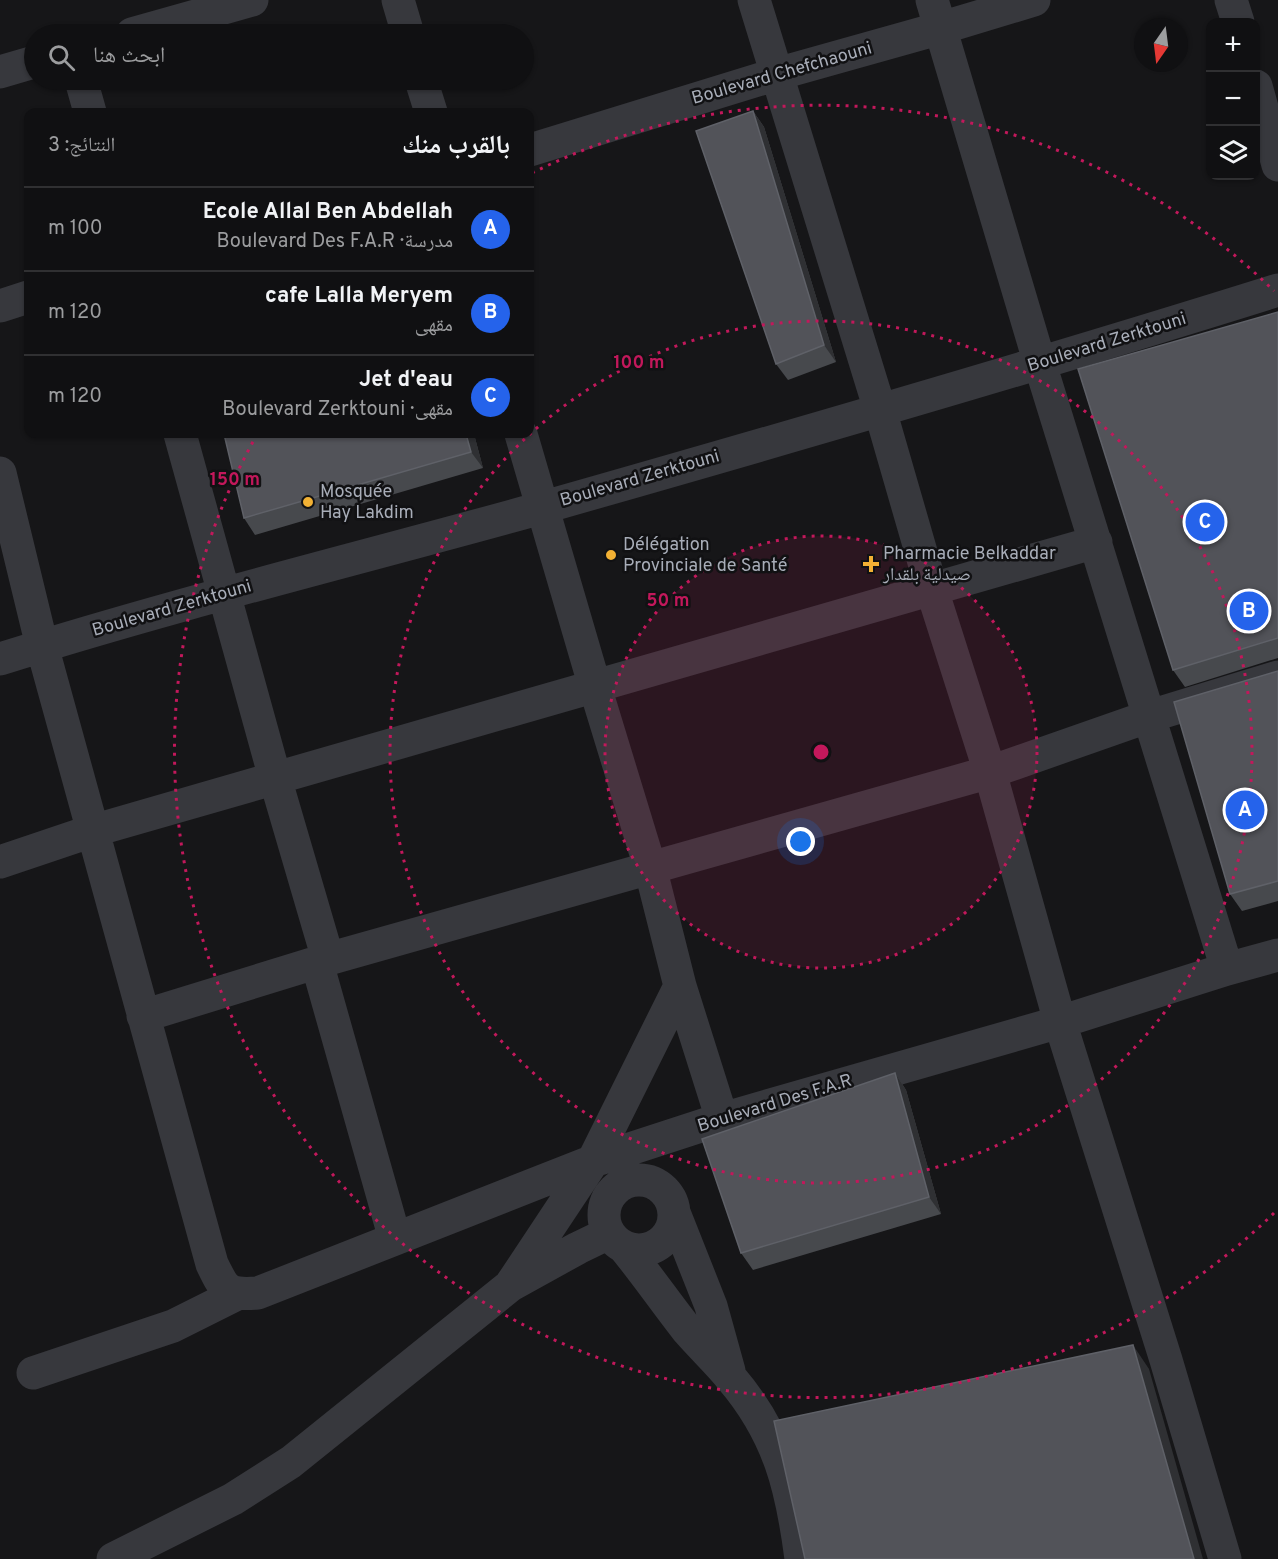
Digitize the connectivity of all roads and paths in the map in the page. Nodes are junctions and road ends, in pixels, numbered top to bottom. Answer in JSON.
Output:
{"nodes":[{"id":1,"x":252,"y":0,"type":"edge"},
{"id":2,"x":398,"y":0,"type":"edge"},
{"id":3,"x":754,"y":0,"type":"edge"},
{"id":4,"x":1034,"y":0,"type":"edge"},
{"id":5,"x":1231,"y":0,"type":"edge"},
{"id":6,"x":937,"y":14,"type":"edge"},
{"id":7,"x":1237,"y":18,"type":"edge"},
{"id":8,"x":167,"y":24,"type":"edge"},
{"id":9,"x":405,"y":24,"type":"edge"},
{"id":10,"x":24,"y":65,"type":"edge"},
{"id":11,"x":0,"y":72,"type":"edge"},
{"id":12,"x":777,"y":74,"type":"junction"},
{"id":13,"x":84,"y":90,"type":"edge"},
{"id":14,"x":424,"y":90,"type":"edge"},
{"id":15,"x":1260,"y":100,"type":"edge"},
{"id":16,"x":89,"y":108,"type":"edge"},
{"id":17,"x":429,"y":108,"type":"edge"},
{"id":18,"x":534,"y":149,"type":"edge"},
{"id":19,"x":1278,"y":165,"type":"edge"},
{"id":20,"x":1278,"y":290,"type":"edge"},
{"id":21,"x":24,"y":298,"type":"edge"},
{"id":22,"x":0,"y":306,"type":"edge"},
{"id":23,"x":1040,"y":364,"type":"junction"},
{"id":24,"x":880,"y":410,"type":"junction"},
{"id":25,"x":181,"y":438,"type":"edge"},
{"id":26,"x":522,"y":438,"type":"edge"},
{"id":27,"x":0,"y":473,"type":"edge"},
{"id":28,"x":542,"y":507,"type":"junction"},
{"id":29,"x":1096,"y":542,"type":"junction"},
{"id":30,"x":932,"y":590,"type":"junction"},
{"id":31,"x":225,"y":594,"type":"junction"},
{"id":32,"x":42,"y":646,"type":"junction"},
{"id":33,"x":0,"y":659,"type":"edge"},
{"id":34,"x":1278,"y":677,"type":"edge"},
{"id":35,"x":595,"y":687,"type":"junction"},
{"id":36,"x":1150,"y":716,"type":"junction"},
{"id":37,"x":990,"y":772,"type":"junction"},
{"id":38,"x":275,"y":778,"type":"junction"},
{"id":39,"x":92,"y":831,"type":"junction"},
{"id":40,"x":0,"y":862,"type":"edge"},
{"id":41,"x":650,"y":867,"type":"junction"},
{"id":42,"x":1278,"y":955,"type":"edge"},
{"id":43,"x":322,"y":961,"type":"junction"},
{"id":44,"x":1227,"y":969,"type":"junction"},
{"id":45,"x":680,"y":987,"type":"junction"},
{"id":46,"x":143,"y":1016,"type":"junction"},
{"id":47,"x":1060,"y":1022,"type":"junction"},
{"id":48,"x":722,"y":1119,"type":"junction"},
{"id":49,"x":633,"y":1148,"type":"junction"},
{"id":50,"x":593,"y":1161,"type":"junction"},
{"id":51,"x":628,"y":1181,"type":"junction"},
{"id":52,"x":675,"y":1215,"type":"junction"},
{"id":53,"x":395,"y":1239,"type":"junction"},
{"id":54,"x":616,"y":1240,"type":"junction"},
{"id":55,"x":511,"y":1285,"type":"junction"},
{"id":56,"x":237,"y":1294,"type":"junction"},
{"id":57,"x":33,"y":1373,"type":"dead end"},
{"id":58,"x":731,"y":1378,"type":"junction"},
{"id":59,"x":144,"y":1551,"type":"edge"},
{"id":60,"x":113,"y":1559,"type":"edge"},
{"id":61,"x":801,"y":1559,"type":"edge"},
{"id":62,"x":1225,"y":1559,"type":"edge"}],
"edges":[{"from":1,"to":8,"type":"street"},
{"from":2,"to":9,"type":"street"},
{"from":3,"to":12,"type":"street"},
{"from":4,"to":6,"type":"street","name":"Boulevard Chefchaouni"},
{"from":5,"to":7,"type":"street"},
{"from":6,"to":12,"type":"street","name":"Boulevard Chefchaouni"},
{"from":6,"to":23,"type":"street"},
{"from":10,"to":11,"type":"street"},
{"from":12,"to":18,"type":"street","name":"Boulevard Chefchaouni"},
{"from":12,"to":24,"type":"street"},
{"from":13,"to":16,"type":"street"},
{"from":14,"to":17,"type":"street"},
{"from":15,"to":19,"type":"street"},
{"from":20,"to":23,"type":"street","name":"Boulevard Zerktouni"},
{"from":21,"to":22,"type":"street"},
{"from":23,"to":24,"type":"street","name":"Boulevard Zerktouni"},
{"from":23,"to":29,"type":"street"},
{"from":24,"to":28,"type":"street","name":"Boulevard Zerktouni"},
{"from":24,"to":30,"type":"street"},
{"from":25,"to":31,"type":"street"},
{"from":26,"to":28,"type":"street"},
{"from":27,"to":32,"type":"street"},
{"from":28,"to":31,"type":"street","name":"Boulevard Zerktouni"},
{"from":28,"to":35,"type":"street"},
{"from":29,"to":30,"type":"street"},
{"from":29,"to":36,"type":"street"},
{"from":30,"to":35,"type":"street"},
{"from":30,"to":37,"type":"street"},
{"from":31,"to":32,"type":"street","name":"Boulevard Zerktouni"},
{"from":31,"to":38,"type":"street"},
{"from":32,"to":33,"type":"street","name":"Boulevard Zerktouni"},
{"from":32,"to":39,"type":"street"},
{"from":34,"to":36,"type":"street"},
{"from":35,"to":38,"type":"street"},
{"from":35,"to":41,"type":"street"},
{"from":36,"to":37,"type":"street"},
{"from":36,"to":44,"type":"street"},
{"from":37,"to":41,"type":"street"},
{"from":37,"to":47,"type":"street"},
{"from":38,"to":39,"type":"street"},
{"from":38,"to":43,"type":"street"},
{"from":39,"to":40,"type":"street"},
{"from":39,"to":46,"type":"street"},
{"from":41,"to":43,"type":"street"},
{"from":41,"to":45,"type":"street"},
{"from":42,"to":44,"type":"street","name":"Boulevard Des F.A.R"},
{"from":43,"to":46,"type":"street"},
{"from":43,"to":53,"type":"street"},
{"from":44,"to":47,"type":"street","name":"Boulevard Des F.A.R"},
{"from":45,"to":48,"type":"street"},
{"from":45,"to":50,"type":"street"},
{"from":46,"to":56,"type":"street"},
{"from":47,"to":48,"type":"street","name":"Boulevard Des F.A.R"},
{"from":47,"to":62,"type":"street"},
{"from":48,"to":49,"type":"street","name":"Boulevard Des F.A.R"},
{"from":49,"to":50,"type":"street","name":"Boulevard Des F.A.R"},
{"from":49,"to":51,"type":"street"},
{"from":50,"to":53,"type":"street","name":"Boulevard Des F.A.R"},
{"from":50,"to":55,"type":"street"},
{"from":51,"to":52,"type":"street"},
{"from":51,"to":54,"type":"street"},
{"from":52,"to":54,"type":"street"},
{"from":52,"to":58,"type":"street"},
{"from":53,"to":56,"type":"street","name":"Boulevard Des F.A.R"},
{"from":54,"to":55,"type":"street"},
{"from":54,"to":58,"type":"street"},
{"from":55,"to":59,"type":"street"},
{"from":56,"to":57,"type":"street","name":"Boulevard Des F.A.R"},
{"from":58,"to":61,"type":"street"},
{"from":59,"to":60,"type":"street"}]}
